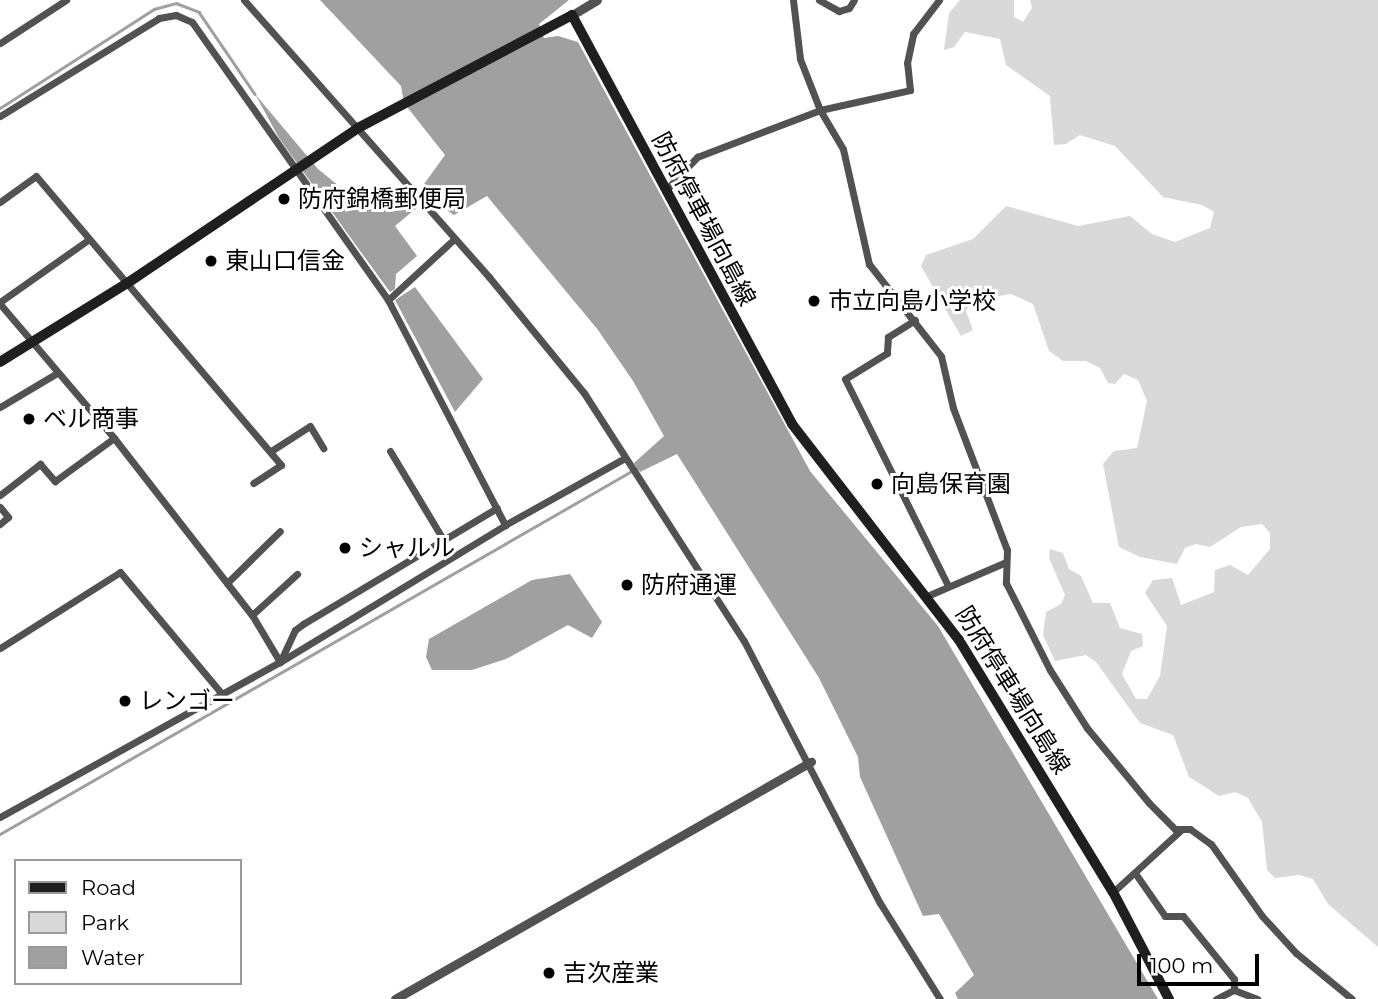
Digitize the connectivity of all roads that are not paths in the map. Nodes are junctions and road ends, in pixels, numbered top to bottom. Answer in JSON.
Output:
{"nodes":[{"id":1,"x":66,"y":0,"type":"edge"},
{"id":2,"x":244,"y":0,"type":"edge"},
{"id":3,"x":597,"y":0,"type":"edge"},
{"id":4,"x":793,"y":0,"type":"edge"},
{"id":5,"x":819,"y":0,"type":"edge"},
{"id":6,"x":854,"y":0,"type":"edge"},
{"id":7,"x":939,"y":0,"type":"edge"},
{"id":8,"x":572,"y":15,"type":"junction"},
{"id":9,"x":0,"y":43,"type":"edge"},
{"id":10,"x":820,"y":110,"type":"junction"},
{"id":11,"x":0,"y":117,"type":"edge"},
{"id":12,"x":358,"y":128,"type":"junction"},
{"id":13,"x":298,"y":171,"type":"junction"},
{"id":14,"x":665,"y":191,"type":"junction"},
{"id":15,"x":0,"y":202,"type":"edge"},
{"id":16,"x":454,"y":239,"type":"junction"},
{"id":17,"x":88,"y":240,"type":"junction"},
{"id":18,"x":126,"y":284,"type":"junction"},
{"id":19,"x":388,"y":300,"type":"junction"},
{"id":20,"x":0,"y":303,"type":"edge"},
{"id":21,"x":915,"y":320,"type":"junction"},
{"id":22,"x":32,"y":343,"type":"junction"},
{"id":23,"x":0,"y":362,"type":"edge"},
{"id":24,"x":57,"y":373,"type":"junction"},
{"id":25,"x":0,"y":407,"type":"edge"},
{"id":26,"x":114,"y":438,"type":"junction"},
{"id":27,"x":323,"y":448,"type":"dead end"},
{"id":28,"x":271,"y":451,"type":"junction"},
{"id":29,"x":390,"y":451,"type":"dead end"},
{"id":30,"x":625,"y":458,"type":"junction"},
{"id":31,"x":253,"y":483,"type":"dead end"},
{"id":32,"x":0,"y":495,"type":"edge"},
{"id":33,"x":0,"y":507,"type":"edge"},
{"id":34,"x":497,"y":508,"type":"junction"},
{"id":35,"x":0,"y":524,"type":"edge"},
{"id":36,"x":505,"y":525,"type":"junction"},
{"id":37,"x":280,"y":531,"type":"dead end"},
{"id":38,"x":444,"y":541,"type":"junction"},
{"id":39,"x":1006,"y":562,"type":"junction"},
{"id":40,"x":297,"y":574,"type":"dead end"},
{"id":41,"x":227,"y":583,"type":"junction"},
{"id":42,"x":948,"y":586,"type":"junction"},
{"id":43,"x":928,"y":596,"type":"junction"},
{"id":44,"x":252,"y":615,"type":"junction"},
{"id":45,"x":0,"y":648,"type":"edge"},
{"id":46,"x":280,"y":662,"type":"junction"},
{"id":47,"x":222,"y":694,"type":"junction"},
{"id":48,"x":811,"y":762,"type":"junction"},
{"id":49,"x":0,"y":817,"type":"edge"},
{"id":50,"x":1181,"y":830,"type":"junction"},
{"id":51,"x":1135,"y":873,"type":"junction"},
{"id":52,"x":1113,"y":892,"type":"junction"},
{"id":53,"x":1234,"y":990,"type":"junction"},
{"id":54,"x":395,"y":999,"type":"edge"},
{"id":55,"x":940,"y":999,"type":"edge"},
{"id":56,"x":1169,"y":999,"type":"edge"},
{"id":57,"x":1216,"y":999,"type":"edge"},
{"id":58,"x":1257,"y":999,"type":"edge"},
{"id":59,"x":1352,"y":999,"type":"edge"}],
"edges":[{"from":1,"to":9,"type":"street"},
{"from":2,"to":12,"type":"street"},
{"from":3,"to":8,"type":"street"},
{"from":4,"to":10,"type":"street"},
{"from":5,"to":6,"type":"street"},
{"from":7,"to":10,"type":"street"},
{"from":8,"to":12,"type":"main road"},
{"from":8,"to":14,"type":"main road","name":"防府停車場向島線"},
{"from":10,"to":14,"type":"street"},
{"from":10,"to":21,"type":"street"},
{"from":11,"to":13,"type":"street"},
{"from":12,"to":13,"type":"main road"},
{"from":12,"to":16,"type":"street"},
{"from":13,"to":18,"type":"main road"},
{"from":13,"to":19,"type":"street"},
{"from":14,"to":43,"type":"main road","name":"防府停車場向島線"},
{"from":15,"to":17,"type":"street"},
{"from":16,"to":19,"type":"street"},
{"from":16,"to":30,"type":"street"},
{"from":17,"to":18,"type":"street"},
{"from":17,"to":20,"type":"street"},
{"from":18,"to":22,"type":"main road"},
{"from":18,"to":28,"type":"street"},
{"from":19,"to":34,"type":"street"},
{"from":20,"to":22,"type":"street"},
{"from":21,"to":39,"type":"street"},
{"from":21,"to":42,"type":"street"},
{"from":22,"to":23,"type":"main road"},
{"from":22,"to":24,"type":"street"},
{"from":24,"to":25,"type":"street"},
{"from":24,"to":26,"type":"street"},
{"from":26,"to":32,"type":"street"},
{"from":26,"to":41,"type":"street"},
{"from":27,"to":28,"type":"street"},
{"from":28,"to":31,"type":"street"},
{"from":29,"to":38,"type":"street"},
{"from":30,"to":36,"type":"street"},
{"from":30,"to":48,"type":"street"},
{"from":33,"to":35,"type":"street"},
{"from":34,"to":36,"type":"street"},
{"from":34,"to":38,"type":"street"},
{"from":36,"to":46,"type":"street"},
{"from":37,"to":41,"type":"street"},
{"from":38,"to":46,"type":"street"},
{"from":39,"to":42,"type":"street"},
{"from":39,"to":50,"type":"street"},
{"from":40,"to":44,"type":"street"},
{"from":41,"to":44,"type":"street"},
{"from":42,"to":43,"type":"street"},
{"from":43,"to":52,"type":"main road","name":"防府停車場向島線"},
{"from":44,"to":46,"type":"street"},
{"from":45,"to":47,"type":"street"},
{"from":46,"to":47,"type":"street"},
{"from":47,"to":49,"type":"street"},
{"from":48,"to":54,"type":"street"},
{"from":48,"to":55,"type":"street"},
{"from":50,"to":51,"type":"street"},
{"from":50,"to":59,"type":"street"},
{"from":51,"to":52,"type":"street"},
{"from":51,"to":53,"type":"street"},
{"from":52,"to":56,"type":"main road","name":"防府停車場向島線"},
{"from":53,"to":57,"type":"street"},
{"from":53,"to":58,"type":"street"}]}
